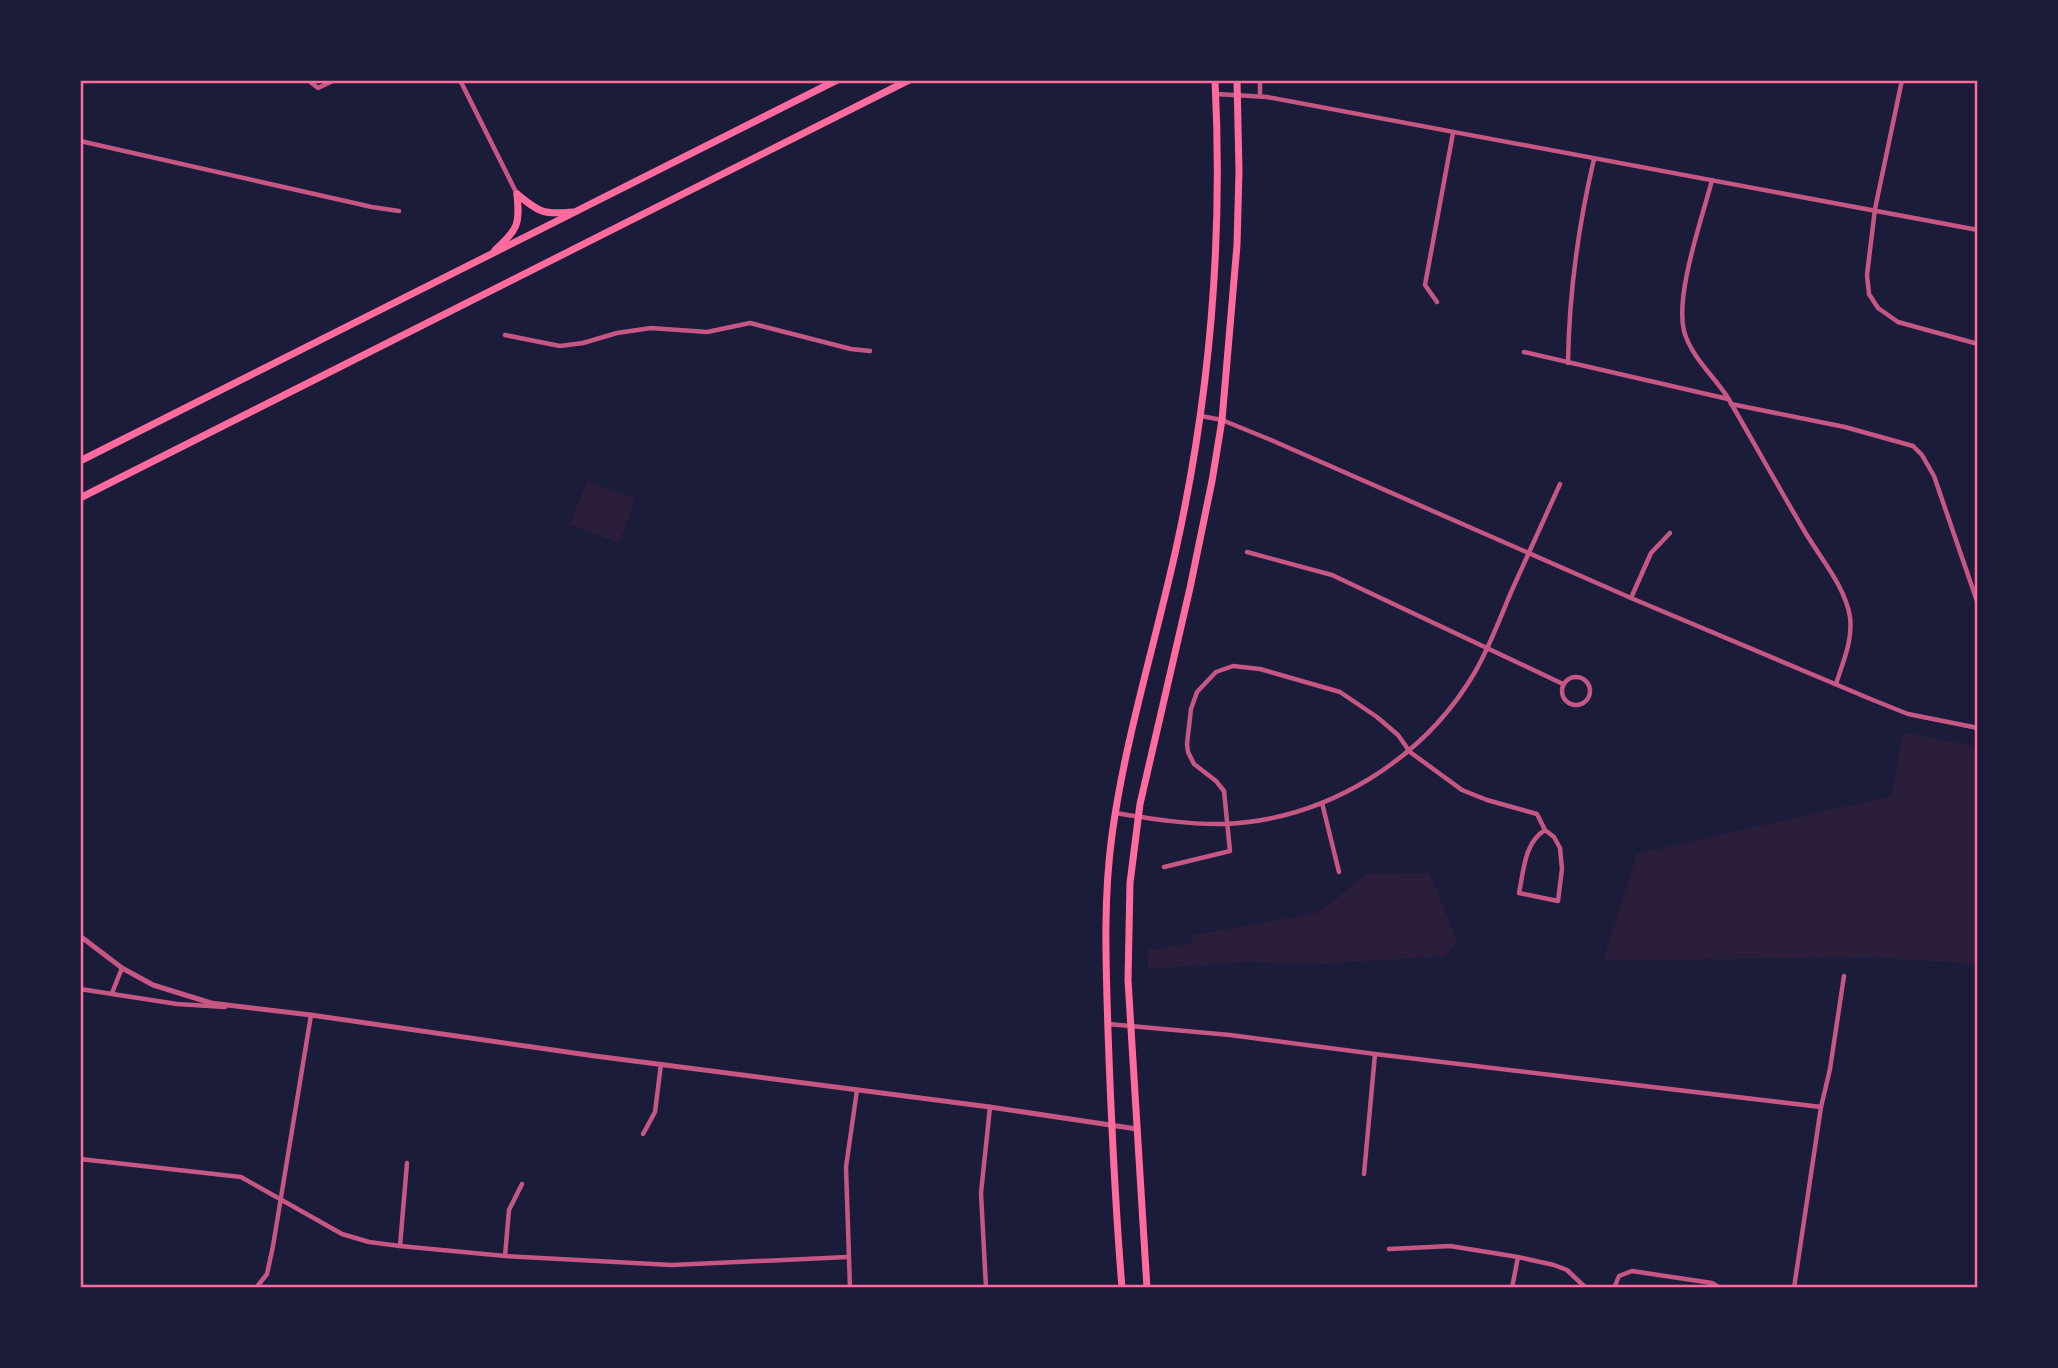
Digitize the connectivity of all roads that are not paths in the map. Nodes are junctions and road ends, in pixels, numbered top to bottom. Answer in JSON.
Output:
{"nodes":[{"id":1,"x":308,"y":80,"type":"edge"},
{"id":2,"x":335,"y":80,"type":"edge"},
{"id":3,"x":460,"y":80,"type":"edge"},
{"id":4,"x":837,"y":80,"type":"edge"},
{"id":5,"x":909,"y":80,"type":"edge"},
{"id":6,"x":1215,"y":80,"type":"edge"},
{"id":7,"x":1237,"y":80,"type":"edge"},
{"id":8,"x":1260,"y":80,"type":"edge"},
{"id":9,"x":1902,"y":80,"type":"edge"},
{"id":10,"x":1216,"y":94,"type":"junction"},
{"id":11,"x":1238,"y":94,"type":"junction"},
{"id":12,"x":1260,"y":96,"type":"junction"},
{"id":13,"x":1453,"y":133,"type":"junction"},
{"id":14,"x":80,"y":141,"type":"edge"},
{"id":15,"x":1594,"y":159,"type":"junction"},
{"id":16,"x":1712,"y":180,"type":"junction"},
{"id":17,"x":517,"y":194,"type":"junction"},
{"id":18,"x":1875,"y":209,"type":"junction"},
{"id":19,"x":399,"y":211,"type":"dead end"},
{"id":20,"x":576,"y":212,"type":"junction"},
{"id":21,"x":1978,"y":230,"type":"edge"},
{"id":22,"x":487,"y":257,"type":"junction"},
{"id":23,"x":1437,"y":302,"type":"dead end"},
{"id":24,"x":505,"y":335,"type":"dead end"},
{"id":25,"x":1978,"y":344,"type":"edge"},
{"id":26,"x":870,"y":351,"type":"dead end"},
{"id":27,"x":1524,"y":352,"type":"dead end"},
{"id":28,"x":1568,"y":363,"type":"junction"},
{"id":29,"x":1729,"y":401,"type":"junction"},
{"id":30,"x":1201,"y":416,"type":"junction"},
{"id":31,"x":1222,"y":420,"type":"junction"},
{"id":32,"x":80,"y":461,"type":"edge"},
{"id":33,"x":1560,"y":484,"type":"dead end"},
{"id":34,"x":80,"y":498,"type":"edge"},
{"id":35,"x":1670,"y":533,"type":"dead end"},
{"id":36,"x":1247,"y":552,"type":"dead end"},
{"id":37,"x":1528,"y":553,"type":"junction"},
{"id":38,"x":1631,"y":598,"type":"junction"},
{"id":39,"x":1978,"y":604,"type":"edge"},
{"id":40,"x":1488,"y":647,"type":"junction"},
{"id":41,"x":1563,"y":684,"type":"junction"},
{"id":42,"x":1836,"y":684,"type":"junction"},
{"id":43,"x":1978,"y":728,"type":"edge"},
{"id":44,"x":1409,"y":752,"type":"junction"},
{"id":45,"x":1322,"y":803,"type":"junction"},
{"id":46,"x":1116,"y":813,"type":"junction"},
{"id":47,"x":1138,"y":817,"type":"junction"},
{"id":48,"x":1227,"y":824,"type":"junction"},
{"id":49,"x":1545,"y":830,"type":"junction"},
{"id":50,"x":1164,"y":867,"type":"dead end"},
{"id":51,"x":1339,"y":872,"type":"dead end"},
{"id":52,"x":80,"y":936,"type":"edge"},
{"id":53,"x":122,"y":968,"type":"junction"},
{"id":54,"x":1844,"y":976,"type":"dead end"},
{"id":55,"x":80,"y":989,"type":"edge"},
{"id":56,"x":112,"y":993,"type":"junction"},
{"id":57,"x":233,"y":1006,"type":"junction"},
{"id":58,"x":312,"y":1015,"type":"junction"},
{"id":59,"x":1108,"y":1024,"type":"junction"},
{"id":60,"x":1130,"y":1026,"type":"junction"},
{"id":61,"x":1375,"y":1055,"type":"junction"},
{"id":62,"x":662,"y":1064,"type":"junction"},
{"id":63,"x":857,"y":1089,"type":"junction"},
{"id":64,"x":990,"y":1107,"type":"junction"},
{"id":65,"x":1821,"y":1107,"type":"junction"},
{"id":66,"x":1112,"y":1126,"type":"junction"},
{"id":67,"x":1137,"y":1129,"type":"junction"},
{"id":68,"x":643,"y":1134,"type":"dead end"},
{"id":69,"x":80,"y":1159,"type":"edge"},
{"id":70,"x":407,"y":1163,"type":"dead end"},
{"id":71,"x":1364,"y":1174,"type":"dead end"},
{"id":72,"x":522,"y":1184,"type":"dead end"},
{"id":73,"x":281,"y":1199,"type":"junction"},
{"id":74,"x":400,"y":1247,"type":"junction"},
{"id":75,"x":1390,"y":1249,"type":"dead end"},
{"id":76,"x":505,"y":1256,"type":"junction"},
{"id":77,"x":848,"y":1257,"type":"junction"},
{"id":78,"x":1518,"y":1257,"type":"junction"},
{"id":79,"x":256,"y":1287,"type":"edge"},
{"id":80,"x":850,"y":1287,"type":"edge"},
{"id":81,"x":986,"y":1287,"type":"edge"},
{"id":82,"x":1122,"y":1287,"type":"edge"},
{"id":83,"x":1147,"y":1287,"type":"edge"},
{"id":84,"x":1512,"y":1287,"type":"edge"},
{"id":85,"x":1586,"y":1287,"type":"edge"},
{"id":86,"x":1614,"y":1287,"type":"edge"},
{"id":87,"x":1720,"y":1287,"type":"edge"},
{"id":88,"x":1794,"y":1287,"type":"edge"}],
"edges":[{"from":1,"to":2,"type":"street"},
{"from":3,"to":17,"type":"street"},
{"from":4,"to":20,"type":"main road"},
{"from":5,"to":34,"type":"main road"},
{"from":6,"to":10,"type":"main road"},
{"from":7,"to":11,"type":"main road"},
{"from":8,"to":12,"type":"street"},
{"from":9,"to":18,"type":"street"},
{"from":10,"to":11,"type":"street"},
{"from":10,"to":30,"type":"main road"},
{"from":11,"to":12,"type":"street"},
{"from":11,"to":31,"type":"main road"},
{"from":12,"to":13,"type":"street"},
{"from":13,"to":15,"type":"street"},
{"from":13,"to":23,"type":"street"},
{"from":14,"to":19,"type":"street"},
{"from":15,"to":16,"type":"street"},
{"from":15,"to":28,"type":"street"},
{"from":16,"to":18,"type":"street"},
{"from":16,"to":29,"type":"street"},
{"from":17,"to":20,"type":"main road"},
{"from":17,"to":22,"type":"main road"},
{"from":18,"to":21,"type":"street"},
{"from":18,"to":25,"type":"street"},
{"from":20,"to":22,"type":"main road"},
{"from":22,"to":32,"type":"main road"},
{"from":24,"to":26,"type":"street"},
{"from":27,"to":28,"type":"street"},
{"from":28,"to":29,"type":"street"},
{"from":29,"to":39,"type":"street"},
{"from":29,"to":42,"type":"street"},
{"from":30,"to":31,"type":"street"},
{"from":30,"to":46,"type":"main road"},
{"from":31,"to":37,"type":"street"},
{"from":31,"to":47,"type":"main road"},
{"from":33,"to":37,"type":"street"},
{"from":35,"to":38,"type":"street"},
{"from":36,"to":40,"type":"street"},
{"from":37,"to":38,"type":"street"},
{"from":37,"to":40,"type":"street"},
{"from":38,"to":42,"type":"street"},
{"from":40,"to":41,"type":"street"},
{"from":40,"to":44,"type":"street"},
{"from":41,"to":41,"type":"street"},
{"from":42,"to":43,"type":"street"},
{"from":44,"to":45,"type":"street"},
{"from":44,"to":48,"type":"street"},
{"from":44,"to":49,"type":"street"},
{"from":45,"to":48,"type":"street"},
{"from":45,"to":51,"type":"street"},
{"from":46,"to":47,"type":"street"},
{"from":46,"to":59,"type":"main road"},
{"from":47,"to":48,"type":"street"},
{"from":47,"to":60,"type":"main road"},
{"from":48,"to":50,"type":"street"},
{"from":49,"to":49,"type":"street"},
{"from":52,"to":53,"type":"street"},
{"from":53,"to":56,"type":"street"},
{"from":53,"to":57,"type":"street"},
{"from":54,"to":65,"type":"street"},
{"from":55,"to":56,"type":"street"},
{"from":56,"to":57,"type":"street"},
{"from":57,"to":58,"type":"street"},
{"from":58,"to":62,"type":"street"},
{"from":58,"to":73,"type":"street"},
{"from":59,"to":60,"type":"street"},
{"from":59,"to":66,"type":"main road"},
{"from":60,"to":61,"type":"street"},
{"from":60,"to":67,"type":"main road"},
{"from":61,"to":65,"type":"street"},
{"from":61,"to":71,"type":"street"},
{"from":62,"to":63,"type":"street"},
{"from":62,"to":68,"type":"street"},
{"from":63,"to":64,"type":"street"},
{"from":63,"to":77,"type":"street"},
{"from":64,"to":66,"type":"street"},
{"from":64,"to":81,"type":"street"},
{"from":65,"to":88,"type":"street"},
{"from":66,"to":67,"type":"street"},
{"from":66,"to":82,"type":"main road"},
{"from":67,"to":83,"type":"main road"},
{"from":69,"to":73,"type":"street"},
{"from":70,"to":74,"type":"street"},
{"from":72,"to":76,"type":"street"},
{"from":73,"to":74,"type":"street"},
{"from":73,"to":79,"type":"street"},
{"from":74,"to":76,"type":"street"},
{"from":75,"to":78,"type":"street"},
{"from":76,"to":77,"type":"street"},
{"from":77,"to":80,"type":"street"},
{"from":78,"to":84,"type":"street"},
{"from":78,"to":85,"type":"street"},
{"from":86,"to":87,"type":"street"}]}
